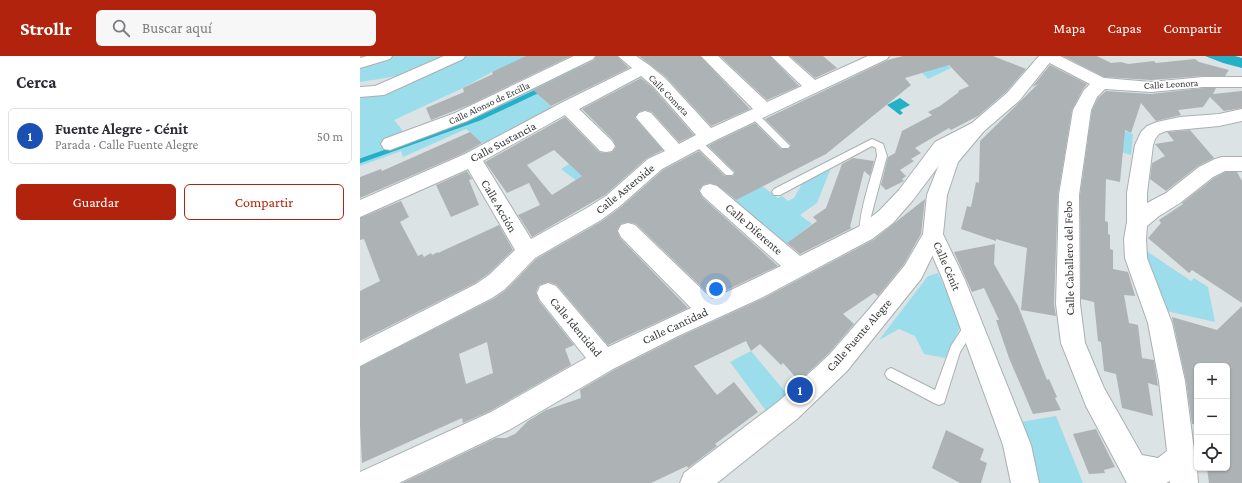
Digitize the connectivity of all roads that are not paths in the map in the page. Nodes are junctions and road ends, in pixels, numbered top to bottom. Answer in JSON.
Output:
{"nodes":[{"id":1,"x":384,"y":56,"type":"edge"},
{"id":2,"x":457,"y":56,"type":"edge"},
{"id":3,"x":587,"y":56,"type":"edge"},
{"id":4,"x":626,"y":56,"type":"edge"},
{"id":5,"x":709,"y":56,"type":"edge"},
{"id":6,"x":779,"y":56,"type":"edge"},
{"id":7,"x":881,"y":56,"type":"edge"},
{"id":8,"x":1048,"y":56,"type":"edge"},
{"id":9,"x":360,"y":63,"type":"edge"},
{"id":10,"x":643,"y":69,"type":"junction"},
{"id":11,"x":1242,"y":82,"type":"edge"},
{"id":12,"x":1100,"y":83,"type":"junction"},
{"id":13,"x":814,"y":87,"type":"junction"},
{"id":14,"x":360,"y":92,"type":"edge"},
{"id":15,"x":567,"y":107,"type":"junction"},
{"id":16,"x":760,"y":113,"type":"junction"},
{"id":17,"x":1242,"y":115,"type":"edge"},
{"id":18,"x":645,"y":117,"type":"dead end"},
{"id":19,"x":978,"y":127,"type":"junction"},
{"id":20,"x":703,"y":139,"type":"junction"},
{"id":21,"x":390,"y":144,"type":"dead end"},
{"id":22,"x":606,"y":146,"type":"dead end"},
{"id":23,"x":785,"y":146,"type":"dead end"},
{"id":24,"x":677,"y":153,"type":"junction"},
{"id":25,"x":472,"y":159,"type":"junction"},
{"id":26,"x":1242,"y":164,"type":"edge"},
{"id":27,"x":728,"y":173,"type":"dead end"},
{"id":28,"x":710,"y":191,"type":"dead end"},
{"id":29,"x":777,"y":192,"type":"dead end"},
{"id":30,"x":360,"y":209,"type":"edge"},
{"id":31,"x":1137,"y":222,"type":"junction"},
{"id":32,"x":628,"y":230,"type":"dead end"},
{"id":33,"x":865,"y":233,"type":"junction"},
{"id":34,"x":933,"y":234,"type":"junction"},
{"id":35,"x":527,"y":252,"type":"junction"},
{"id":36,"x":798,"y":267,"type":"junction"},
{"id":37,"x":548,"y":293,"type":"dead end"},
{"id":38,"x":708,"y":310,"type":"junction"},
{"id":39,"x":971,"y":326,"type":"junction"},
{"id":40,"x":360,"y":355,"type":"edge"},
{"id":41,"x":604,"y":361,"type":"junction"},
{"id":42,"x":891,"y":374,"type":"dead end"},
{"id":43,"x":1182,"y":455,"type":"junction"},
{"id":44,"x":1137,"y":474,"type":"edge"},
{"id":45,"x":368,"y":483,"type":"edge"},
{"id":46,"x":694,"y":483,"type":"edge"},
{"id":47,"x":1025,"y":483,"type":"edge"},
{"id":48,"x":1184,"y":483,"type":"edge"}],
"edges":[{"from":1,"to":9,"type":"street"},
{"from":2,"to":14,"type":"street"},
{"from":3,"to":21,"type":"street","name":"Calle Alonso de Ercilla"},
{"from":4,"to":10,"type":"street","name":"Calle Cometa"},
{"from":5,"to":16,"type":"street"},
{"from":6,"to":13,"type":"street"},
{"from":7,"to":13,"type":"street","name":"Calle Asteroide"},
{"from":8,"to":12,"type":"street"},
{"from":8,"to":19,"type":"street","name":"Calle Cénit"},
{"from":10,"to":15,"type":"street","name":"Calle Sustancia"},
{"from":10,"to":20,"type":"street","name":"Calle Cometa"},
{"from":11,"to":12,"type":"street","name":"Calle Leonora"},
{"from":12,"to":44,"type":"street","name":"Calle Caballero del Febo"},
{"from":13,"to":16,"type":"street","name":"Calle Asteroide"},
{"from":15,"to":22,"type":"street"},
{"from":15,"to":25,"type":"street","name":"Calle Sustancia"},
{"from":16,"to":20,"type":"street","name":"Calle Asteroide"},
{"from":16,"to":23,"type":"lane"},
{"from":17,"to":31,"type":"street"},
{"from":18,"to":24,"type":"street"},
{"from":19,"to":33,"type":"street","name":"Calle Cantidad"},
{"from":19,"to":34,"type":"street","name":"Calle Cénit"},
{"from":20,"to":24,"type":"street","name":"Calle Asteroide"},
{"from":20,"to":27,"type":"lane"},
{"from":24,"to":35,"type":"street","name":"Calle Asteroide"},
{"from":25,"to":30,"type":"street","name":"Calle Sustancia"},
{"from":25,"to":35,"type":"street","name":"Calle Acción"},
{"from":26,"to":31,"type":"street"},
{"from":28,"to":36,"type":"street","name":"Calle Diferente"},
{"from":29,"to":33,"type":"lane"},
{"from":31,"to":43,"type":"street"},
{"from":32,"to":38,"type":"street"},
{"from":33,"to":36,"type":"street","name":"Calle Cantidad"},
{"from":34,"to":39,"type":"street","name":"Calle Cénit"},
{"from":34,"to":46,"type":"street","name":"Calle Fuente Alegre"},
{"from":35,"to":40,"type":"street","name":"Calle Asteroide"},
{"from":36,"to":38,"type":"street","name":"Calle Cantidad"},
{"from":37,"to":41,"type":"street","name":"Calle Identidad"},
{"from":38,"to":41,"type":"street","name":"Calle Cantidad"},
{"from":39,"to":42,"type":"lane"},
{"from":39,"to":47,"type":"street","name":"Calle Cénit"},
{"from":41,"to":45,"type":"street","name":"Calle Cantidad"},
{"from":43,"to":44,"type":"street"},
{"from":43,"to":48,"type":"street"}]}
